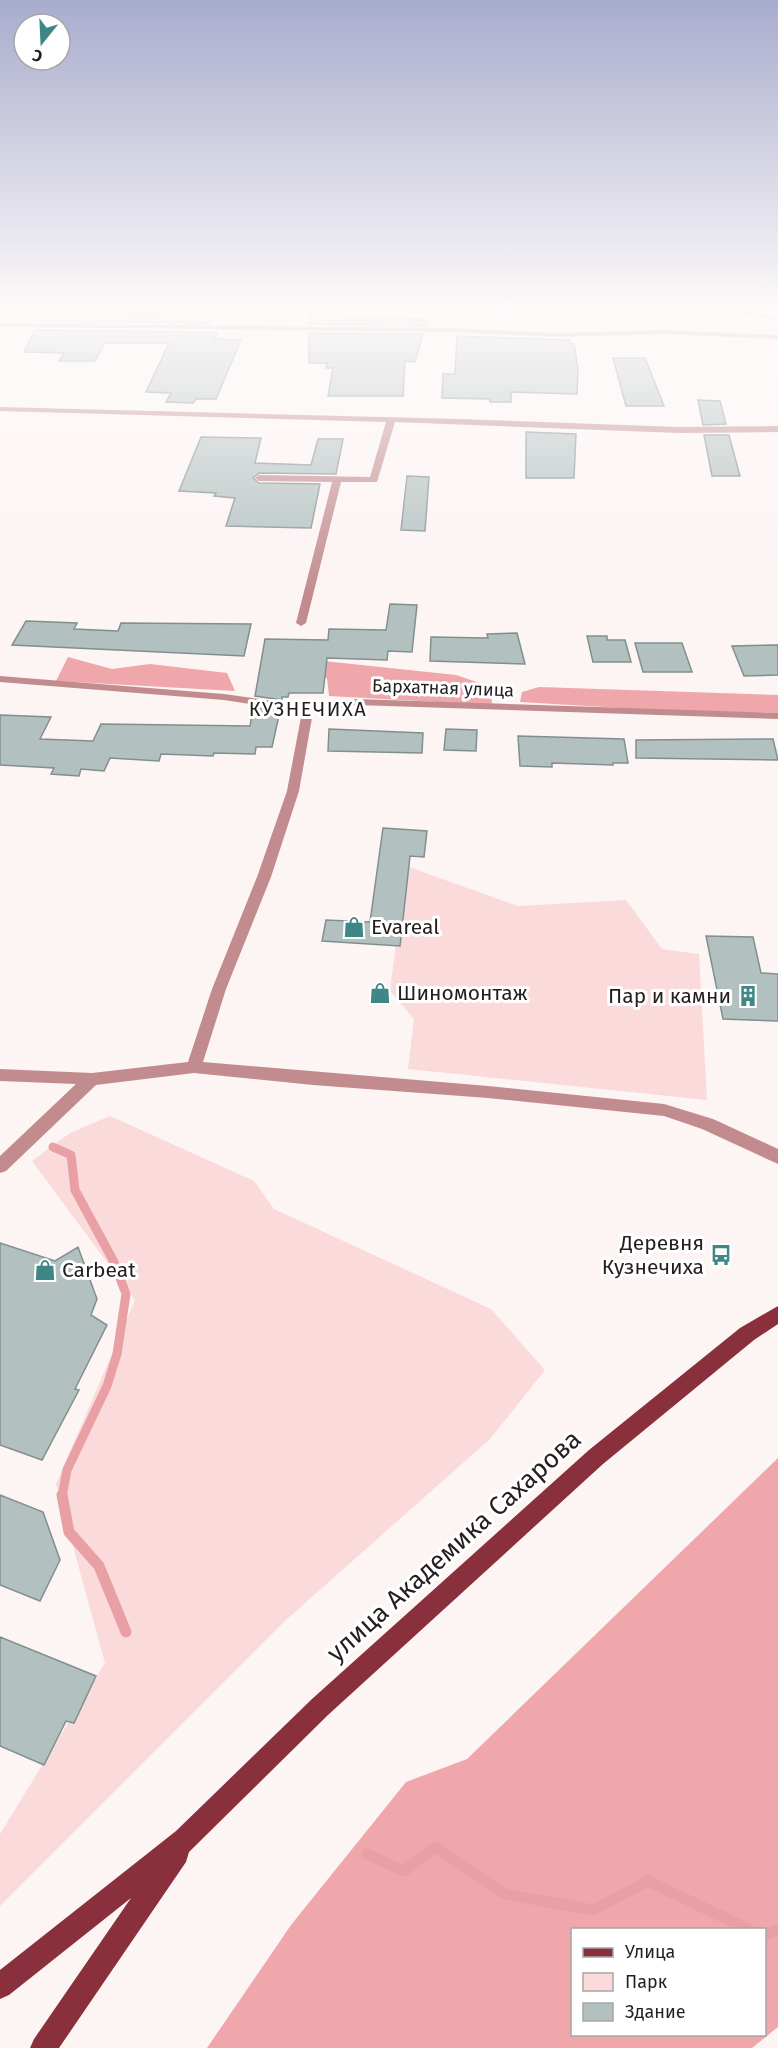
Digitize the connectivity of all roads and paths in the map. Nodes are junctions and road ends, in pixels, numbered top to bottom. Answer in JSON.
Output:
{"nodes":[{"id":1,"x":0,"y":409,"type":"edge"},
{"id":2,"x":391,"y":420,"type":"junction"},
{"id":3,"x":778,"y":429,"type":"edge"},
{"id":4,"x":259,"y":477,"type":"dead end"},
{"id":5,"x":337,"y":479,"type":"junction"},
{"id":6,"x":301,"y":623,"type":"dead end"},
{"id":7,"x":0,"y":679,"type":"edge"},
{"id":8,"x":308,"y":709,"type":"junction"},
{"id":9,"x":778,"y":716,"type":"edge"},
{"id":10,"x":194,"y":1067,"type":"junction"},
{"id":11,"x":0,"y":1076,"type":"edge"},
{"id":12,"x":92,"y":1079,"type":"junction"},
{"id":13,"x":778,"y":1157,"type":"edge"},
{"id":14,"x":0,"y":1166,"type":"edge"},
{"id":15,"x":778,"y":1314,"type":"edge"},
{"id":16,"x":185,"y":1840,"type":"junction"},
{"id":17,"x":0,"y":1986,"type":"edge"},
{"id":18,"x":43,"y":2048,"type":"edge"}],
"edges":[{"from":1,"to":2,"type":"street"},
{"from":2,"to":3,"type":"street"},
{"from":2,"to":5,"type":"street"},
{"from":4,"to":5,"type":"street"},
{"from":5,"to":6,"type":"street"},
{"from":7,"to":8,"type":"street","name":"Бархатная улица"},
{"from":8,"to":9,"type":"street","name":"Бархатная улица"},
{"from":8,"to":10,"type":"street"},
{"from":10,"to":12,"type":"street"},
{"from":10,"to":13,"type":"street"},
{"from":11,"to":12,"type":"street"},
{"from":12,"to":14,"type":"street"},
{"from":15,"to":16,"type":"main road","name":"улица Академика Сахарова"},
{"from":16,"to":17,"type":"main road","name":"улица Академика Сахарова"},
{"from":16,"to":18,"type":"main road","name":"улица Академика Сахарова"}]}
